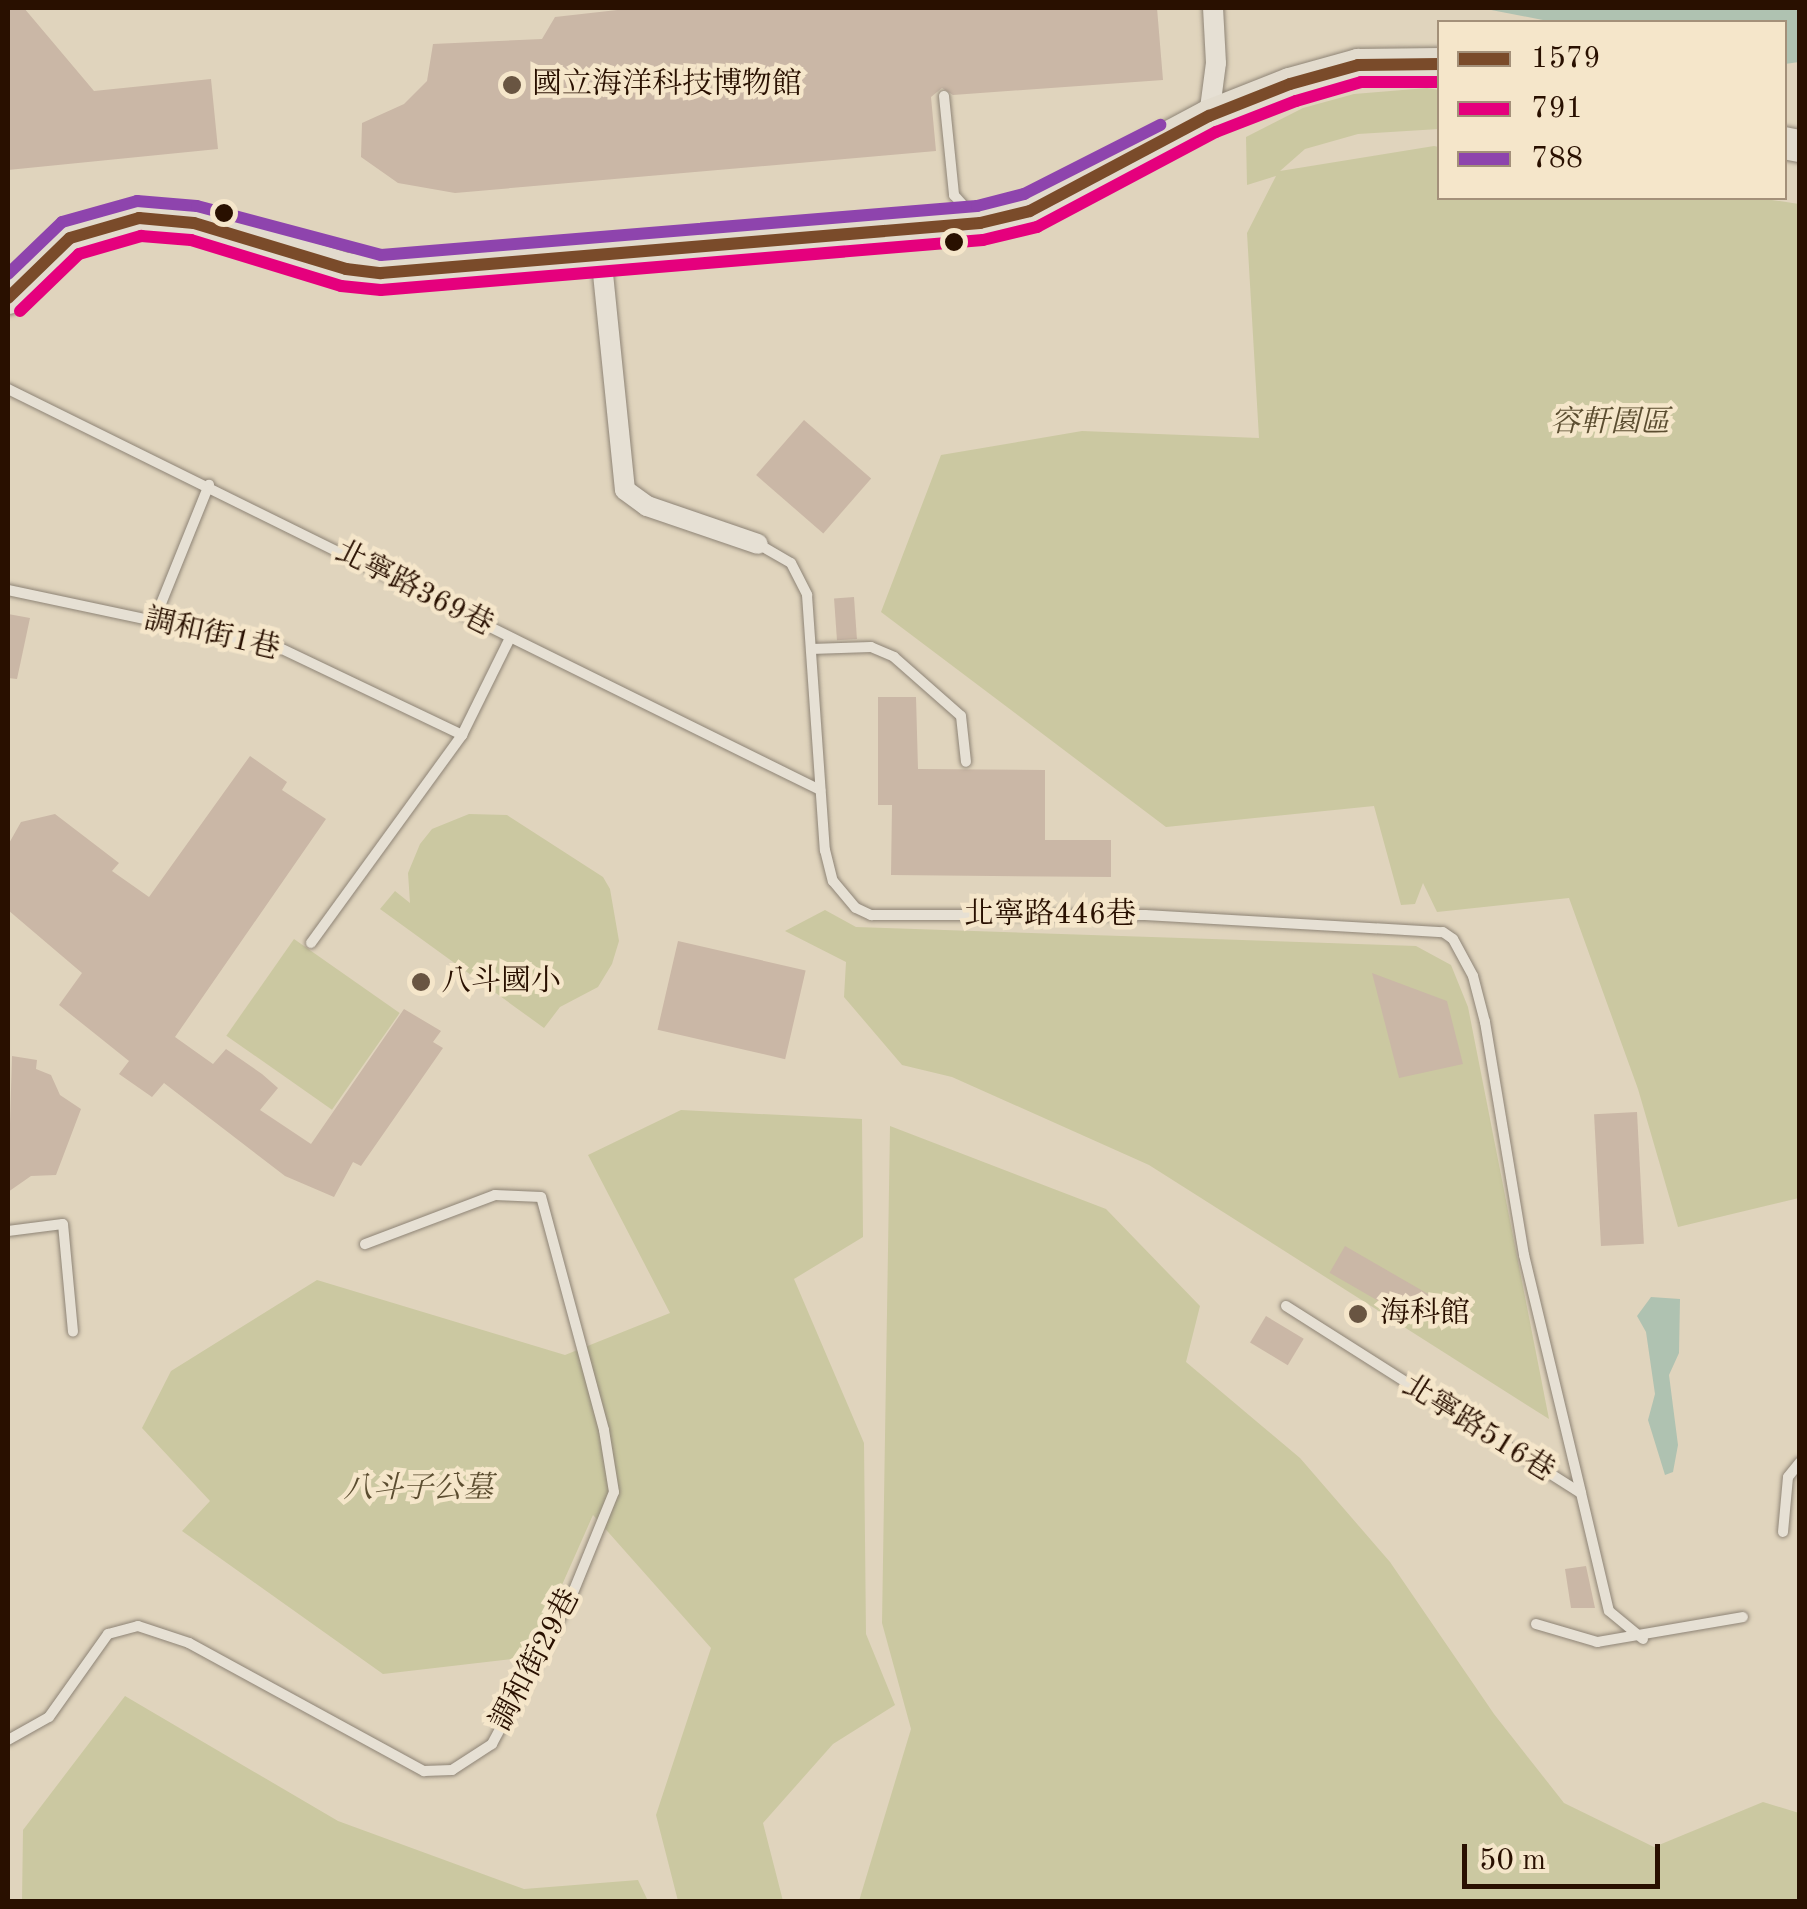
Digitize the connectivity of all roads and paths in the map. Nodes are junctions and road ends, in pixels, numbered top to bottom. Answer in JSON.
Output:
{"nodes":[{"id":1,"x":1213,"y":8,"type":"edge"},
{"id":2,"x":1437,"y":64,"type":"edge"},
{"id":3,"x":944,"y":96,"type":"dead end"},
{"id":4,"x":1209,"y":116,"type":"junction"},
{"id":5,"x":980,"y":223,"type":"junction"},
{"id":6,"x":601,"y":254,"type":"junction"},
{"id":7,"x":8,"y":298,"type":"edge"},
{"id":8,"x":8,"y":390,"type":"edge"},
{"id":9,"x":209,"y":485,"type":"junction"},
{"id":10,"x":758,"y":544,"type":"joint"},
{"id":11,"x":8,"y":590,"type":"edge"},
{"id":12,"x":154,"y":621,"type":"junction"},
{"id":13,"x":510,"y":638,"type":"junction"},
{"id":14,"x":811,"y":649,"type":"junction"},
{"id":15,"x":462,"y":734,"type":"junction"},
{"id":16,"x":966,"y":762,"type":"dead end"},
{"id":17,"x":820,"y":790,"type":"junction"},
{"id":18,"x":311,"y":943,"type":"dead end"},
{"id":19,"x":8,"y":1230,"type":"edge"},
{"id":20,"x":365,"y":1244,"type":"dead end"},
{"id":21,"x":1286,"y":1306,"type":"dead end"},
{"id":22,"x":74,"y":1332,"type":"dead end"},
{"id":23,"x":1800,"y":1462,"type":"edge"},
{"id":24,"x":1581,"y":1492,"type":"junction"},
{"id":25,"x":1783,"y":1532,"type":"dead end"},
{"id":26,"x":1742,"y":1617,"type":"dead end"},
{"id":27,"x":1536,"y":1624,"type":"dead end"},
{"id":28,"x":1643,"y":1639,"type":"junction"},
{"id":29,"x":8,"y":1740,"type":"edge"}],
"edges":[{"from":1,"to":4,"type":"street"},
{"from":2,"to":4,"type":"main road"},
{"from":3,"to":5,"type":"lane"},
{"from":4,"to":5,"type":"main road"},
{"from":5,"to":6,"type":"main road"},
{"from":6,"to":7,"type":"main road"},
{"from":6,"to":10,"type":"street","name":"北寧路446巷"},
{"from":8,"to":9,"type":"lane","name":"北寧路369巷"},
{"from":9,"to":12,"type":"lane"},
{"from":9,"to":13,"type":"lane","name":"北寧路369巷"},
{"from":10,"to":14,"type":"lane","name":"北寧路446巷"},
{"from":11,"to":12,"type":"lane","name":"調和街1巷"},
{"from":12,"to":15,"type":"lane","name":"調和街1巷"},
{"from":13,"to":15,"type":"lane"},
{"from":13,"to":17,"type":"lane","name":"北寧路369巷"},
{"from":14,"to":16,"type":"lane"},
{"from":14,"to":17,"type":"lane","name":"北寧路446巷"},
{"from":15,"to":18,"type":"lane"},
{"from":17,"to":24,"type":"lane","name":"北寧路446巷"},
{"from":19,"to":22,"type":"lane"},
{"from":20,"to":29,"type":"lane","name":"調和街29巷"},
{"from":21,"to":24,"type":"lane","name":"北寧路516巷"},
{"from":23,"to":25,"type":"lane"},
{"from":24,"to":28,"type":"lane","name":"北寧路516巷"},
{"from":26,"to":28,"type":"lane"},
{"from":27,"to":28,"type":"lane"}]}
